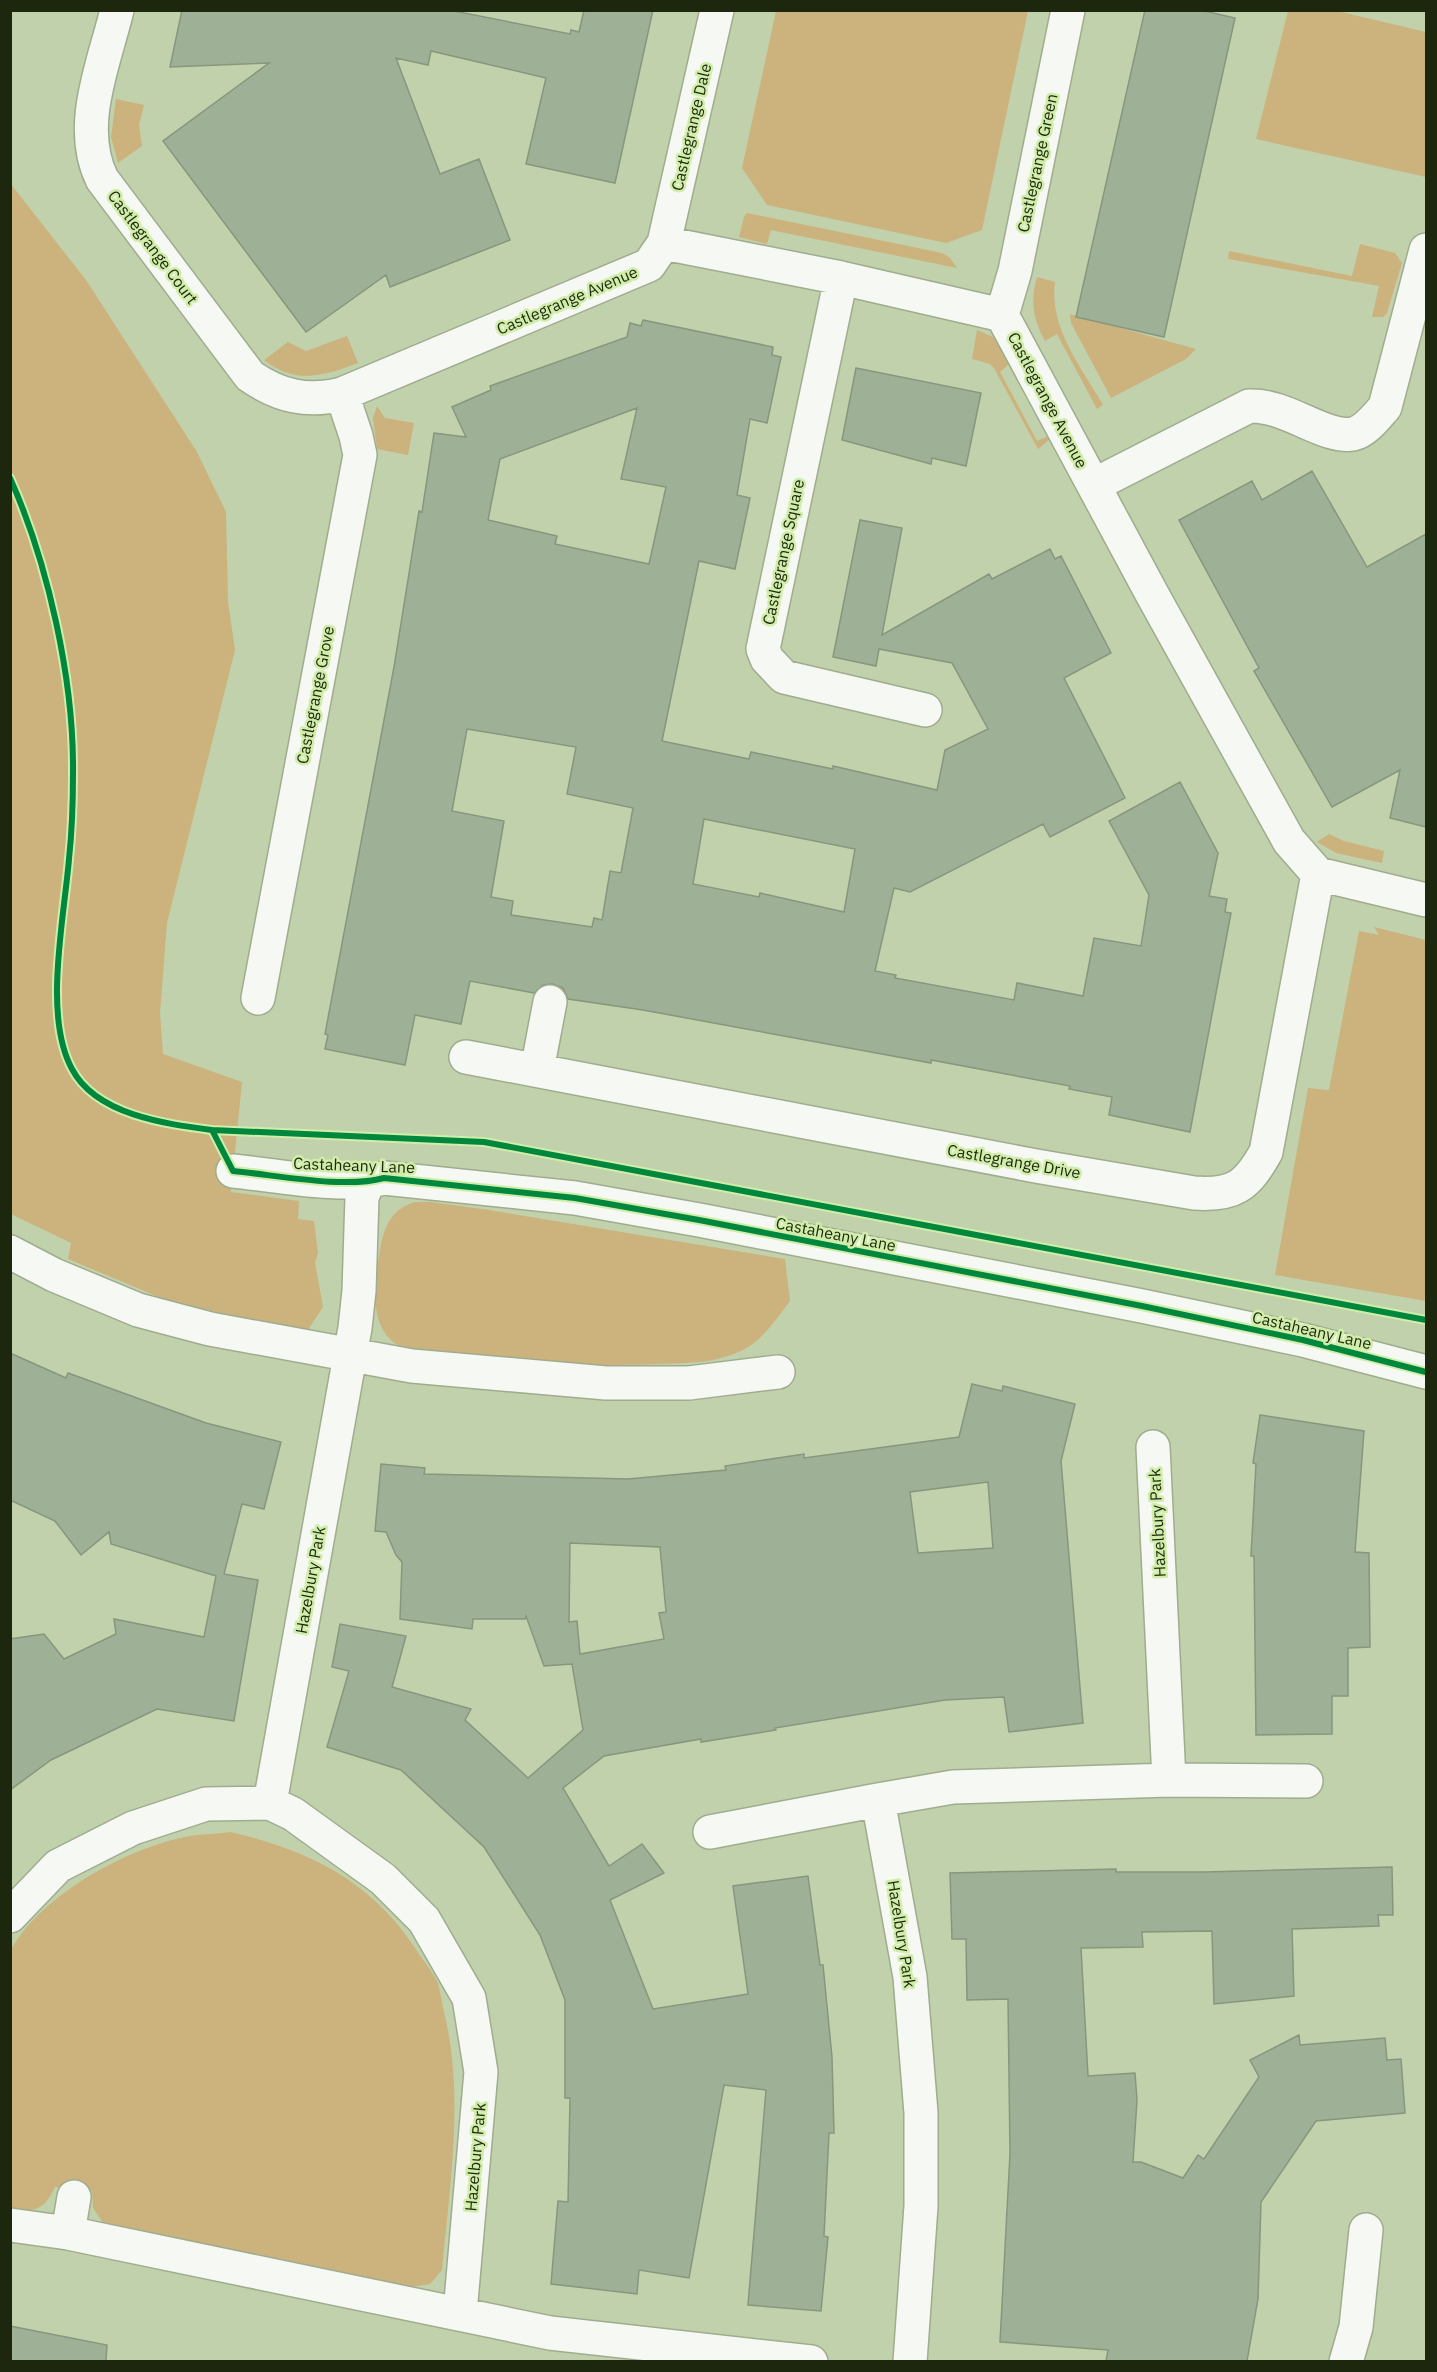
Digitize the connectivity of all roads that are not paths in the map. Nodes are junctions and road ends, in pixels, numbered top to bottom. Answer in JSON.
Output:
{"nodes":[{"id":1,"x":117,"y":10,"type":"edge"},
{"id":2,"x":717,"y":10,"type":"edge"},
{"id":3,"x":1068,"y":10,"type":"edge"},
{"id":4,"x":664,"y":243,"type":"junction"},
{"id":5,"x":1426,"y":250,"type":"edge"},
{"id":6,"x":841,"y":278,"type":"junction"},
{"id":7,"x":1002,"y":315,"type":"junction"},
{"id":8,"x":342,"y":394,"type":"junction"},
{"id":9,"x":1094,"y":485,"type":"junction"},
{"id":10,"x":925,"y":710,"type":"dead end"},
{"id":11,"x":1318,"y":874,"type":"junction"},
{"id":12,"x":1426,"y":900,"type":"edge"},
{"id":13,"x":258,"y":998,"type":"dead end"},
{"id":14,"x":550,"y":1002,"type":"dead end"},
{"id":15,"x":466,"y":1056,"type":"dead end"},
{"id":16,"x":537,"y":1070,"type":"junction"},
{"id":17,"x":233,"y":1170,"type":"dead end"},
{"id":18,"x":368,"y":1182,"type":"junction"},
{"id":19,"x":10,"y":1252,"type":"edge"},
{"id":20,"x":350,"y":1356,"type":"junction"},
{"id":21,"x":778,"y":1372,"type":"dead end"},
{"id":22,"x":1426,"y":1372,"type":"edge"},
{"id":23,"x":1153,"y":1447,"type":"dead end"},
{"id":24,"x":1169,"y":1780,"type":"junction"},
{"id":25,"x":1306,"y":1781,"type":"dead end"},
{"id":26,"x":878,"y":1800,"type":"junction"},
{"id":27,"x":270,"y":1803,"type":"junction"},
{"id":28,"x":710,"y":1832,"type":"dead end"},
{"id":29,"x":10,"y":1916,"type":"edge"},
{"id":30,"x":74,"y":2197,"type":"dead end"},
{"id":31,"x":10,"y":2224,"type":"edge"},
{"id":32,"x":1366,"y":2230,"type":"dead end"},
{"id":33,"x":68,"y":2233,"type":"junction"},
{"id":34,"x":460,"y":2313,"type":"junction"},
{"id":35,"x":811,"y":2361,"type":"edge"},
{"id":36,"x":910,"y":2361,"type":"edge"},
{"id":37,"x":1346,"y":2361,"type":"edge"}],
"edges":[{"from":1,"to":8,"type":"street","name":"Castlegrange Court"},
{"from":2,"to":4,"type":"street","name":"Castlegrange Dale"},
{"from":3,"to":7,"type":"street","name":"Castlegrange Green"},
{"from":4,"to":6,"type":"street","name":"Castlegrange Avenue"},
{"from":4,"to":8,"type":"street","name":"Castlegrange Avenue"},
{"from":5,"to":9,"type":"street"},
{"from":6,"to":7,"type":"street","name":"Castlegrange Avenue"},
{"from":6,"to":10,"type":"street","name":"Castlegrange Square"},
{"from":7,"to":9,"type":"street","name":"Castlegrange Avenue"},
{"from":8,"to":13,"type":"street","name":"Castlegrange Grove"},
{"from":9,"to":11,"type":"street","name":"Castlegrange Avenue"},
{"from":11,"to":12,"type":"street"},
{"from":11,"to":16,"type":"street","name":"Castlegrange Drive"},
{"from":14,"to":16,"type":"street"},
{"from":15,"to":16,"type":"street","name":"Castlegrange Drive"},
{"from":17,"to":18,"type":"street","name":"Castaheany Lane"},
{"from":18,"to":20,"type":"street","name":"Hazelbury Park"},
{"from":18,"to":22,"type":"street","name":"Castaheany Lane"},
{"from":19,"to":20,"type":"street"},
{"from":20,"to":21,"type":"street"},
{"from":20,"to":27,"type":"street","name":"Hazelbury Park"},
{"from":23,"to":24,"type":"street","name":"Hazelbury Park"},
{"from":24,"to":25,"type":"street"},
{"from":24,"to":26,"type":"street"},
{"from":26,"to":28,"type":"street"},
{"from":26,"to":36,"type":"street","name":"Hazelbury Park"},
{"from":27,"to":29,"type":"street","name":"Hazelbury Park"},
{"from":27,"to":34,"type":"street","name":"Hazelbury Park"},
{"from":30,"to":33,"type":"street"},
{"from":31,"to":33,"type":"street"},
{"from":32,"to":37,"type":"street"},
{"from":33,"to":34,"type":"street"},
{"from":34,"to":35,"type":"street"}]}
